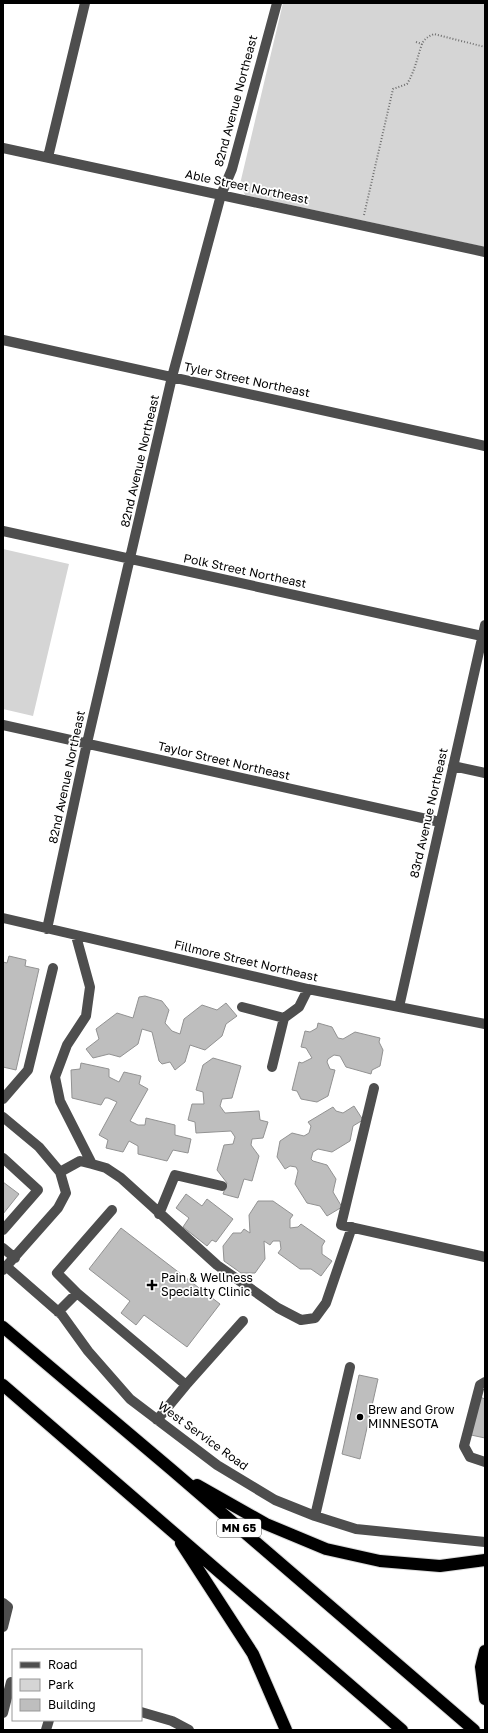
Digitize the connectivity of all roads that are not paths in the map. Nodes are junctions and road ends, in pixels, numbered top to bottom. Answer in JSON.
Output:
{"nodes":[{"id":1,"x":85,"y":3,"type":"edge"},
{"id":2,"x":277,"y":3,"type":"edge"},
{"id":3,"x":3,"y":148,"type":"edge"},
{"id":4,"x":48,"y":157,"type":"junction"},
{"id":5,"x":221,"y":195,"type":"junction"},
{"id":6,"x":485,"y":252,"type":"edge"},
{"id":7,"x":3,"y":340,"type":"edge"},
{"id":8,"x":172,"y":377,"type":"junction"},
{"id":9,"x":485,"y":446,"type":"edge"},
{"id":10,"x":3,"y":531,"type":"edge"},
{"id":11,"x":130,"y":559,"type":"junction"},
{"id":12,"x":485,"y":625,"type":"edge"},
{"id":13,"x":482,"y":636,"type":"junction"},
{"id":14,"x":3,"y":725,"type":"edge"},
{"id":15,"x":87,"y":743,"type":"junction"},
{"id":16,"x":453,"y":766,"type":"junction"},
{"id":17,"x":485,"y":773,"type":"edge"},
{"id":18,"x":440,"y":822,"type":"junction"},
{"id":19,"x":3,"y":918,"type":"edge"},
{"id":20,"x":47,"y":929,"type":"junction"},
{"id":21,"x":76,"y":936,"type":"junction"},
{"id":22,"x":54,"y":968,"type":"dead end"},
{"id":23,"x":308,"y":989,"type":"junction"},
{"id":24,"x":242,"y":1007,"type":"dead end"},
{"id":25,"x":399,"y":1007,"type":"junction"},
{"id":26,"x":284,"y":1018,"type":"junction"},
{"id":27,"x":485,"y":1024,"type":"edge"},
{"id":28,"x":272,"y":1067,"type":"dead end"},
{"id":29,"x":374,"y":1088,"type":"dead end"},
{"id":30,"x":3,"y":1099,"type":"edge"},
{"id":31,"x":3,"y":1117,"type":"edge"},
{"id":32,"x":3,"y":1158,"type":"edge"},
{"id":33,"x":92,"y":1164,"type":"junction"},
{"id":34,"x":60,"y":1172,"type":"junction"},
{"id":35,"x":222,"y":1186,"type":"dead end"},
{"id":36,"x":112,"y":1210,"type":"dead end"},
{"id":37,"x":159,"y":1214,"type":"junction"},
{"id":38,"x":352,"y":1227,"type":"junction"},
{"id":39,"x":3,"y":1230,"type":"edge"},
{"id":40,"x":3,"y":1248,"type":"edge"},
{"id":41,"x":485,"y":1257,"type":"edge"},
{"id":42,"x":14,"y":1258,"type":"junction"},
{"id":43,"x":5,"y":1269,"type":"edge"},
{"id":44,"x":77,"y":1293,"type":"junction"},
{"id":45,"x":58,"y":1312,"type":"junction"},
{"id":46,"x":243,"y":1321,"type":"dead end"},
{"id":47,"x":3,"y":1327,"type":"edge"},
{"id":48,"x":350,"y":1367,"type":"dead end"},
{"id":49,"x":485,"y":1382,"type":"edge"},
{"id":50,"x":3,"y":1385,"type":"edge"},
{"id":51,"x":186,"y":1385,"type":"junction"},
{"id":52,"x":157,"y":1420,"type":"junction"},
{"id":53,"x":485,"y":1462,"type":"edge"},
{"id":54,"x":172,"y":1470,"type":"junction"},
{"id":55,"x":315,"y":1516,"type":"junction"},
{"id":56,"x":174,"y":1532,"type":"junction"},
{"id":57,"x":484,"y":1542,"type":"edge"},
{"id":58,"x":485,"y":1560,"type":"edge"},
{"id":59,"x":3,"y":1603,"type":"edge"},
{"id":60,"x":3,"y":1627,"type":"edge"},
{"id":61,"x":485,"y":1651,"type":"edge"},
{"id":62,"x":9,"y":1682,"type":"edge"},
{"id":63,"x":485,"y":1699,"type":"edge"},
{"id":64,"x":142,"y":1712,"type":"edge"},
{"id":65,"x":3,"y":1713,"type":"edge"},
{"id":66,"x":189,"y":1730,"type":"edge"},
{"id":67,"x":286,"y":1730,"type":"edge"},
{"id":68,"x":402,"y":1730,"type":"edge"},
{"id":69,"x":474,"y":1730,"type":"edge"}],
"edges":[{"from":1,"to":4,"type":"street"},
{"from":2,"to":5,"type":"street","name":"82nd Avenue Northeast"},
{"from":3,"to":4,"type":"street","name":"Able Street Northeast"},
{"from":4,"to":5,"type":"street","name":"Able Street Northeast"},
{"from":5,"to":6,"type":"street","name":"Able Street Northeast"},
{"from":5,"to":8,"type":"street","name":"82nd Avenue Northeast"},
{"from":7,"to":8,"type":"street","name":"Tyler Street Northeast"},
{"from":8,"to":9,"type":"street","name":"Tyler Street Northeast"},
{"from":8,"to":11,"type":"street","name":"82nd Avenue Northeast"},
{"from":10,"to":11,"type":"street","name":"Polk Street Northeast"},
{"from":11,"to":13,"type":"street","name":"Polk Street Northeast"},
{"from":11,"to":15,"type":"street","name":"82nd Avenue Northeast"},
{"from":12,"to":13,"type":"street","name":"83rd Avenue Northeast"},
{"from":13,"to":16,"type":"street","name":"83rd Avenue Northeast"},
{"from":14,"to":15,"type":"street","name":"Taylor Street Northeast"},
{"from":15,"to":18,"type":"street","name":"Taylor Street Northeast"},
{"from":15,"to":20,"type":"street","name":"82nd Avenue Northeast"},
{"from":16,"to":17,"type":"street"},
{"from":16,"to":18,"type":"street","name":"83rd Avenue Northeast"},
{"from":18,"to":25,"type":"street","name":"83rd Avenue Northeast"},
{"from":19,"to":20,"type":"street","name":"Fillmore Street Northeast"},
{"from":20,"to":21,"type":"street","name":"Fillmore Street Northeast"},
{"from":21,"to":23,"type":"street","name":"Fillmore Street Northeast"},
{"from":21,"to":33,"type":"street"},
{"from":22,"to":30,"type":"street"},
{"from":23,"to":25,"type":"street","name":"Fillmore Street Northeast"},
{"from":23,"to":26,"type":"street"},
{"from":24,"to":26,"type":"street"},
{"from":25,"to":27,"type":"street","name":"Fillmore Street Northeast"},
{"from":26,"to":28,"type":"street"},
{"from":29,"to":38,"type":"street"},
{"from":31,"to":34,"type":"street"},
{"from":32,"to":39,"type":"street"},
{"from":33,"to":34,"type":"street"},
{"from":33,"to":37,"type":"street"},
{"from":34,"to":42,"type":"street"},
{"from":35,"to":37,"type":"street"},
{"from":36,"to":44,"type":"street"},
{"from":37,"to":38,"type":"street"},
{"from":38,"to":41,"type":"street"},
{"from":40,"to":42,"type":"street"},
{"from":42,"to":43,"type":"street"},
{"from":43,"to":45,"type":"street","name":"West Service Road"},
{"from":44,"to":45,"type":"street"},
{"from":44,"to":51,"type":"street"},
{"from":45,"to":52,"type":"street","name":"West Service Road"},
{"from":46,"to":51,"type":"street"},
{"from":47,"to":54,"type":"highway","number":"MN 65"},
{"from":48,"to":55,"type":"street"},
{"from":49,"to":53,"type":"street"},
{"from":50,"to":56,"type":"highway"},
{"from":51,"to":52,"type":"street"},
{"from":52,"to":55,"type":"street","name":"West Service Road"},
{"from":54,"to":58,"type":"highway"},
{"from":54,"to":69,"type":"highway","number":"MN 65"},
{"from":55,"to":57,"type":"street","name":"West Service Road"},
{"from":56,"to":67,"type":"highway"},
{"from":56,"to":68,"type":"highway"},
{"from":59,"to":60,"type":"street"},
{"from":61,"to":63,"type":"highway"},
{"from":62,"to":65,"type":"street"},
{"from":64,"to":66,"type":"street"}]}
